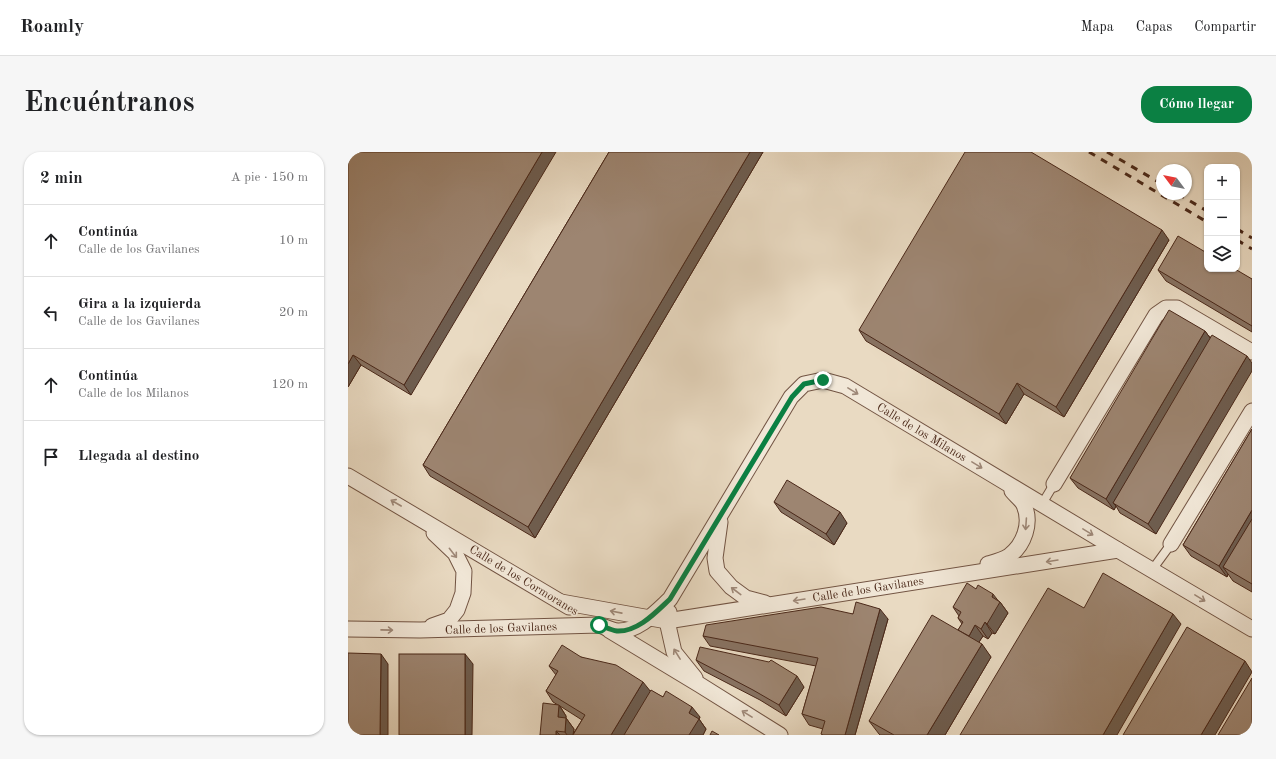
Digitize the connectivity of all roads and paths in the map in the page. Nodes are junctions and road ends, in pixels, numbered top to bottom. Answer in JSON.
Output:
{"nodes":[{"id":1,"x":1247,"y":152,"type":"edge"},
{"id":2,"x":1252,"y":155,"type":"edge"},
{"id":3,"x":1252,"y":352,"type":"edge"},
{"id":4,"x":1252,"y":410,"type":"edge"},
{"id":5,"x":348,"y":476,"type":"edge"},
{"id":6,"x":1002,"y":480,"type":"junction"},
{"id":7,"x":1054,"y":484,"type":"joint"},
{"id":8,"x":1042,"y":504,"type":"junction"},
{"id":9,"x":721,"y":514,"type":"junction"},
{"id":10,"x":416,"y":516,"type":"junction"},
{"id":11,"x":1171,"y":544,"type":"joint"},
{"id":12,"x":1118,"y":550,"type":"junction"},
{"id":13,"x":1152,"y":570,"type":"junction"},
{"id":14,"x":964,"y":574,"type":"junction"},
{"id":15,"x":670,"y":599,"type":"junction"},
{"id":16,"x":561,"y":602,"type":"junction"},
{"id":17,"x":772,"y":604,"type":"junction"},
{"id":18,"x":649,"y":618,"type":"junction"},
{"id":19,"x":667,"y":621,"type":"junction"},
{"id":20,"x":599,"y":625,"type":"junction"},
{"id":21,"x":348,"y":629,"type":"edge"},
{"id":22,"x":1252,"y":629,"type":"edge"},
{"id":23,"x":420,"y":630,"type":"junction"},
{"id":24,"x":700,"y":685,"type":"junction"},
{"id":25,"x":780,"y":735,"type":"edge"}],
"edges":[{"from":1,"to":2,"type":"path"},
{"from":3,"to":7,"type":"street"},
{"from":4,"to":11,"type":"street"},
{"from":10,"to":5,"type":"street","name":"Calle de los Cormoranes","one_way":true},
{"from":6,"to":8,"type":"street","name":"Calle de los Milanos"},
{"from":9,"to":6,"type":"street","name":"Calle de los Milanos","one_way":true},
{"from":6,"to":14,"type":"street","name":"Calle de los Gavilanes","one_way":true},
{"from":7,"to":8,"type":"lane"},
{"from":8,"to":12,"type":"street","name":"Calle de los Milanos","one_way":true},
{"from":9,"to":15,"type":"street","name":"Calle de los Milanos"},
{"from":17,"to":9,"type":"street","name":"Calle de los Gavilanes","one_way":true},
{"from":10,"to":16,"type":"street","name":"Calle de los Cormoranes"},
{"from":10,"to":23,"type":"street","name":"Calle de los Gavilanes","one_way":true},
{"from":11,"to":13,"type":"lane"},
{"from":12,"to":13,"type":"street","name":"Calle de los Milanos"},
{"from":12,"to":14,"type":"street","name":"Calle de los Gavilanes","one_way":true},
{"from":13,"to":22,"type":"street","name":"Calle de los Milanos","one_way":true},
{"from":14,"to":17,"type":"street","name":"Calle de los Gavilanes","one_way":true},
{"from":15,"to":18,"type":"street","name":"Calle de los Gavilanes"},
{"from":15,"to":19,"type":"street"},
{"from":18,"to":16,"type":"street","name":"Calle de los Gavilanes","one_way":true},
{"from":16,"to":20,"type":"street","name":"Calle de los Cormoranes"},
{"from":17,"to":19,"type":"street","name":"Calle de los Gavilanes"},
{"from":18,"to":19,"type":"street","name":"Calle de los Gavilanes"},
{"from":18,"to":20,"type":"street","name":"Calle de los Gavilanes"},
{"from":24,"to":19,"type":"street","one_way":true},
{"from":20,"to":23,"type":"street","name":"Calle de los Gavilanes"},
{"from":20,"to":24,"type":"street","name":"Calle de los Cormoranes"},
{"from":21,"to":23,"type":"street","name":"Calle de los Gavilanes","one_way":true},
{"from":25,"to":24,"type":"street","name":"Calle de los Cormoranes","one_way":true}]}
